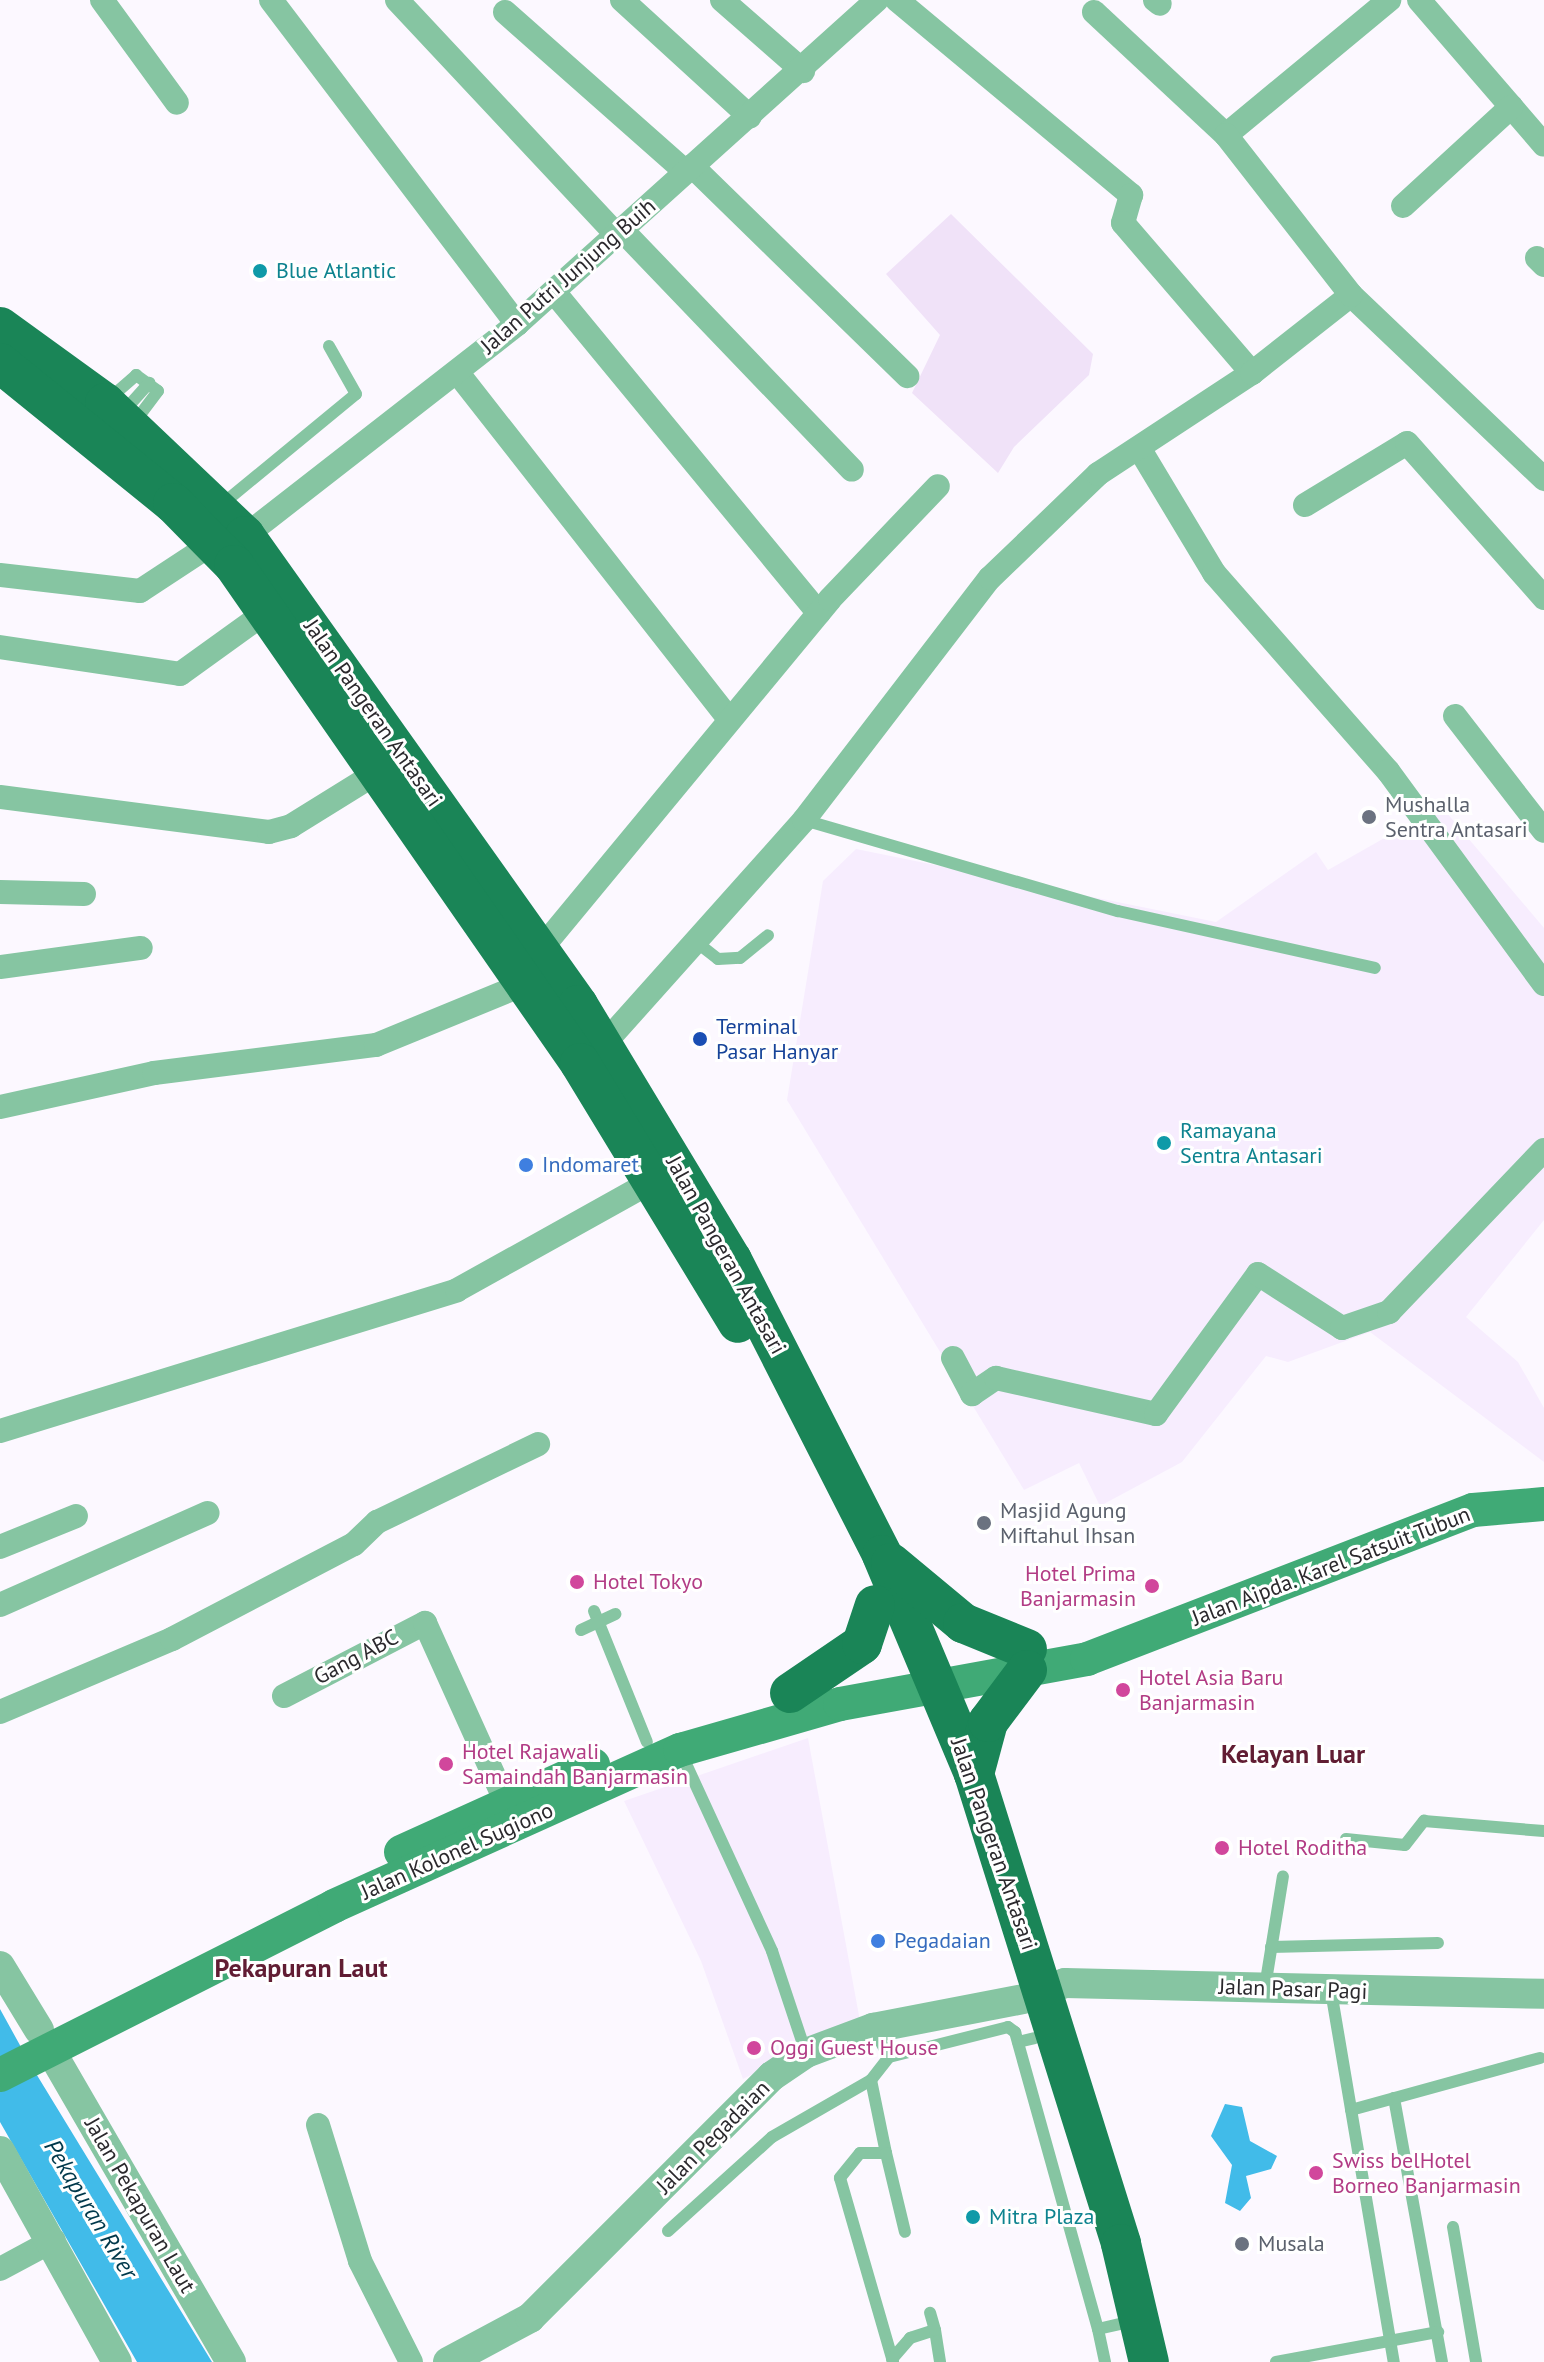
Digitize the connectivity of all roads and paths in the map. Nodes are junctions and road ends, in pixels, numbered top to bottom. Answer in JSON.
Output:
{"nodes":[{"id":1,"x":102,"y":0,"type":"edge"},
{"id":2,"x":271,"y":0,"type":"edge"},
{"id":3,"x":397,"y":0,"type":"edge"},
{"id":4,"x":622,"y":0,"type":"edge"},
{"id":5,"x":722,"y":0,"type":"edge"},
{"id":6,"x":877,"y":0,"type":"edge"},
{"id":7,"x":897,"y":0,"type":"edge"},
{"id":8,"x":1389,"y":0,"type":"edge"},
{"id":9,"x":1419,"y":0,"type":"edge"},
{"id":10,"x":505,"y":12,"type":"dead end"},
{"id":11,"x":1094,"y":12,"type":"dead end"},
{"id":12,"x":803,"y":71,"type":"junction"},
{"id":13,"x":177,"y":103,"type":"dead end"},
{"id":14,"x":1511,"y":107,"type":"junction"},
{"id":15,"x":750,"y":117,"type":"junction"},
{"id":16,"x":1226,"y":135,"type":"junction"},
{"id":17,"x":1544,"y":145,"type":"edge"},
{"id":18,"x":688,"y":169,"type":"junction"},
{"id":19,"x":1403,"y":206,"type":"dead end"},
{"id":20,"x":620,"y":233,"type":"junction"},
{"id":21,"x":554,"y":292,"type":"junction"},
{"id":22,"x":1351,"y":295,"type":"junction"},
{"id":23,"x":517,"y":324,"type":"junction"},
{"id":24,"x":329,"y":346,"type":"dead end"},
{"id":25,"x":16,"y":357,"type":"edge"},
{"id":26,"x":457,"y":372,"type":"junction"},
{"id":27,"x":1252,"y":373,"type":"junction"},
{"id":28,"x":907,"y":376,"type":"dead end"},
{"id":29,"x":118,"y":415,"type":"junction"},
{"id":30,"x":1139,"y":448,"type":"junction"},
{"id":31,"x":852,"y":470,"type":"dead end"},
{"id":32,"x":1544,"y":479,"type":"edge"},
{"id":33,"x":938,"y":486,"type":"dead end"},
{"id":34,"x":1305,"y":505,"type":"dead end"},
{"id":35,"x":226,"y":528,"type":"junction"},
{"id":36,"x":0,"y":575,"type":"edge"},
{"id":37,"x":1544,"y":598,"type":"edge"},
{"id":38,"x":266,"y":612,"type":"junction"},
{"id":39,"x":819,"y":613,"type":"junction"},
{"id":40,"x":0,"y":647,"type":"edge"},
{"id":41,"x":1455,"y":716,"type":"dead end"},
{"id":42,"x":730,"y":720,"type":"junction"},
{"id":43,"x":378,"y":772,"type":"junction"},
{"id":44,"x":0,"y":797,"type":"edge"},
{"id":45,"x":804,"y":820,"type":"junction"},
{"id":46,"x":1544,"y":831,"type":"edge"},
{"id":47,"x":473,"y":881,"type":"junction"},
{"id":48,"x":0,"y":892,"type":"edge"},
{"id":49,"x":84,"y":894,"type":"dead end"},
{"id":50,"x":768,"y":935,"type":"dead end"},
{"id":51,"x":695,"y":941,"type":"junction"},
{"id":52,"x":141,"y":948,"type":"dead end"},
{"id":53,"x":0,"y":967,"type":"edge"},
{"id":54,"x":532,"y":967,"type":"junction"},
{"id":55,"x":1375,"y":968,"type":"dead end"},
{"id":56,"x":1544,"y":984,"type":"edge"},
{"id":57,"x":603,"y":1045,"type":"junction"},
{"id":58,"x":0,"y":1107,"type":"edge"},
{"id":59,"x":1544,"y":1150,"type":"edge"},
{"id":60,"x":653,"y":1181,"type":"junction"},
{"id":61,"x":953,"y":1358,"type":"dead end"},
{"id":62,"x":0,"y":1431,"type":"edge"},
{"id":63,"x":538,"y":1444,"type":"dead end"},
{"id":64,"x":1544,"y":1504,"type":"edge"},
{"id":65,"x":208,"y":1513,"type":"dead end"},
{"id":66,"x":76,"y":1516,"type":"dead end"},
{"id":67,"x":0,"y":1547,"type":"edge"},
{"id":68,"x":882,"y":1555,"type":"junction"},
{"id":69,"x":0,"y":1605,"type":"edge"},
{"id":70,"x":875,"y":1605,"type":"junction"},
{"id":71,"x":616,"y":1614,"type":"dead end"},
{"id":72,"x":596,"y":1616,"type":"junction"},
{"id":73,"x":581,"y":1630,"type":"dead end"},
{"id":74,"x":1027,"y":1660,"type":"junction"},
{"id":75,"x":921,"y":1678,"type":"junction"},
{"id":76,"x":790,"y":1693,"type":"junction"},
{"id":77,"x":284,"y":1696,"type":"dead end"},
{"id":78,"x":0,"y":1712,"type":"edge"},
{"id":79,"x":664,"y":1746,"type":"junction"},
{"id":80,"x":974,"y":1774,"type":"junction"},
{"id":81,"x":506,"y":1802,"type":"junction"},
{"id":82,"x":1544,"y":1831,"type":"edge"},
{"id":83,"x":1346,"y":1839,"type":"dead end"},
{"id":84,"x":443,"y":1845,"type":"junction"},
{"id":85,"x":1283,"y":1876,"type":"dead end"},
{"id":86,"x":1438,"y":1943,"type":"dead end"},
{"id":87,"x":1271,"y":1947,"type":"junction"},
{"id":88,"x":0,"y":1966,"type":"edge"},
{"id":89,"x":1265,"y":1987,"type":"junction"},
{"id":90,"x":1331,"y":1990,"type":"junction"},
{"id":91,"x":1544,"y":1994,"type":"edge"},
{"id":92,"x":1033,"y":1995,"type":"junction"},
{"id":93,"x":873,"y":2028,"type":"junction"},
{"id":94,"x":42,"y":2040,"type":"junction"},
{"id":95,"x":1027,"y":2040,"type":"junction"},
{"id":96,"x":0,"y":2053,"type":"edge"},
{"id":97,"x":806,"y":2053,"type":"junction"},
{"id":98,"x":889,"y":2057,"type":"junction"},
{"id":99,"x":1540,"y":2058,"type":"dead end"},
{"id":100,"x":0,"y":2075,"type":"edge"},
{"id":101,"x":871,"y":2080,"type":"junction"},
{"id":102,"x":1394,"y":2098,"type":"junction"},
{"id":103,"x":1351,"y":2110,"type":"junction"},
{"id":104,"x":318,"y":2125,"type":"dead end"},
{"id":105,"x":0,"y":2151,"type":"edge"},
{"id":106,"x":886,"y":2153,"type":"junction"},
{"id":107,"x":1453,"y":2227,"type":"dead end"},
{"id":108,"x":668,"y":2231,"type":"dead end"},
{"id":109,"x":905,"y":2232,"type":"dead end"},
{"id":110,"x":54,"y":2240,"type":"junction"},
{"id":111,"x":0,"y":2269,"type":"edge"},
{"id":112,"x":930,"y":2313,"type":"dead end"},
{"id":113,"x":1120,"y":2325,"type":"edge"},
{"id":114,"x":935,"y":2330,"type":"junction"},
{"id":115,"x":1438,"y":2332,"type":"junction"},
{"id":116,"x":1390,"y":2340,"type":"junction"},
{"id":117,"x":1332,"y":2357,"type":"edge"},
{"id":118,"x":892,"y":2361,"type":"edge"},
{"id":119,"x":117,"y":2362,"type":"edge"},
{"id":120,"x":231,"y":2362,"type":"edge"},
{"id":121,"x":411,"y":2362,"type":"edge"},
{"id":122,"x":448,"y":2362,"type":"edge"},
{"id":123,"x":940,"y":2362,"type":"edge"},
{"id":124,"x":1105,"y":2362,"type":"edge"},
{"id":125,"x":1149,"y":2362,"type":"edge"},
{"id":126,"x":1276,"y":2362,"type":"edge"},
{"id":127,"x":1394,"y":2362,"type":"edge"},
{"id":128,"x":1442,"y":2362,"type":"edge"},
{"id":129,"x":1476,"y":2362,"type":"edge"}],
"edges":[{"from":1,"to":13,"type":"street"},
{"from":2,"to":23,"type":"street"},
{"from":3,"to":20,"type":"street"},
{"from":4,"to":15,"type":"street"},
{"from":5,"to":12,"type":"street"},
{"from":6,"to":12,"type":"street","name":"Jalan Putri Junjung Buih"},
{"from":7,"to":27,"type":"street"},
{"from":8,"to":16,"type":"street"},
{"from":9,"to":14,"type":"street"},
{"from":10,"to":18,"type":"street"},
{"from":11,"to":16,"type":"street"},
{"from":12,"to":15,"type":"street","name":"Jalan Putri Junjung Buih"},
{"from":14,"to":17,"type":"street"},
{"from":14,"to":19,"type":"street"},
{"from":15,"to":18,"type":"street","name":"Jalan Putri Junjung Buih"},
{"from":16,"to":22,"type":"street"},
{"from":18,"to":20,"type":"street","name":"Jalan Putri Junjung Buih"},
{"from":18,"to":28,"type":"street"},
{"from":20,"to":21,"type":"street","name":"Jalan Putri Junjung Buih"},
{"from":20,"to":31,"type":"street"},
{"from":21,"to":23,"type":"street","name":"Jalan Putri Junjung Buih"},
{"from":21,"to":39,"type":"street"},
{"from":22,"to":27,"type":"street"},
{"from":22,"to":32,"type":"street"},
{"from":23,"to":26,"type":"street","name":"Jalan Putri Junjung Buih"},
{"from":24,"to":35,"type":"lane"},
{"from":25,"to":29,"type":"highway","name":"Jalan Pangeran Antasari"},
{"from":25,"to":35,"type":"highway","name":"Jalan Pangeran Antasari"},
{"from":26,"to":35,"type":"street","name":"Jalan Putri Junjung Buih"},
{"from":26,"to":42,"type":"street"},
{"from":27,"to":30,"type":"street"},
{"from":29,"to":29,"type":"lane"},
{"from":29,"to":35,"type":"highway","name":"Jalan Pangeran Antasari"},
{"from":30,"to":45,"type":"street"},
{"from":30,"to":56,"type":"street"},
{"from":33,"to":39,"type":"street"},
{"from":34,"to":37,"type":"street"},
{"from":35,"to":36,"type":"street","name":"Jalan Putri Junjung Buih"},
{"from":35,"to":38,"type":"highway","name":"Jalan Pangeran Antasari"},
{"from":35,"to":47,"type":"highway","name":"Jalan Pangeran Antasari"},
{"from":38,"to":40,"type":"street"},
{"from":38,"to":43,"type":"highway","name":"Jalan Pangeran Antasari"},
{"from":39,"to":42,"type":"street"},
{"from":41,"to":46,"type":"street"},
{"from":42,"to":54,"type":"street"},
{"from":43,"to":44,"type":"street"},
{"from":43,"to":47,"type":"highway","name":"Jalan Pangeran Antasari"},
{"from":45,"to":51,"type":"street"},
{"from":45,"to":55,"type":"lane"},
{"from":47,"to":54,"type":"highway","name":"Jalan Pangeran Antasari"},
{"from":48,"to":49,"type":"street"},
{"from":50,"to":51,"type":"lane"},
{"from":51,"to":57,"type":"street"},
{"from":52,"to":53,"type":"street"},
{"from":54,"to":57,"type":"highway","name":"Jalan Pangeran Antasari"},
{"from":54,"to":58,"type":"street"},
{"from":54,"to":60,"type":"highway","name":"Jalan Pangeran Antasari"},
{"from":57,"to":68,"type":"highway","name":"Jalan Pangeran Antasari"},
{"from":59,"to":61,"type":"street"},
{"from":60,"to":62,"type":"street"},
{"from":60,"to":70,"type":"highway","name":"Jalan Pangeran Antasari"},
{"from":63,"to":78,"type":"street"},
{"from":64,"to":74,"type":"main road","name":"Jalan Aipda. Karel Satsuit Tubun"},
{"from":65,"to":69,"type":"street"},
{"from":66,"to":67,"type":"street"},
{"from":68,"to":74,"type":"highway"},
{"from":68,"to":75,"type":"highway","name":"Jalan Pangeran Antasari"},
{"from":70,"to":75,"type":"highway","name":"Jalan Pangeran Antasari"},
{"from":70,"to":76,"type":"highway"},
{"from":71,"to":72,"type":"lane"},
{"from":72,"to":73,"type":"lane"},
{"from":72,"to":79,"type":"lane"},
{"from":74,"to":75,"type":"main road","name":"Jalan Aipda. Karel Satsuit Tubun"},
{"from":74,"to":80,"type":"highway"},
{"from":75,"to":76,"type":"main road","name":"Jalan Kolonel Sugiono"},
{"from":75,"to":79,"type":"main road","name":"Jalan Kolonel Sugiono"},
{"from":75,"to":80,"type":"highway","name":"Jalan Pangeran Antasari"},
{"from":75,"to":92,"type":"highway","name":"Jalan Pangeran Antasari"},
{"from":76,"to":79,"type":"main road","name":"Jalan Kolonel Sugiono"},
{"from":77,"to":81,"type":"street","name":"Gang ABC"},
{"from":79,"to":81,"type":"main road","name":"Jalan Kolonel Sugiono"},
{"from":79,"to":84,"type":"main road","name":"Jalan Kolonel Sugiono"},
{"from":79,"to":97,"type":"lane"},
{"from":80,"to":92,"type":"highway","name":"Jalan Pangeran Antasari"},
{"from":81,"to":84,"type":"main road","name":"Jalan Kolonel Sugiono"},
{"from":82,"to":83,"type":"lane"},
{"from":84,"to":94,"type":"main road","name":"Jalan Kolonel Sugiono"},
{"from":85,"to":87,"type":"lane"},
{"from":86,"to":87,"type":"lane"},
{"from":87,"to":89,"type":"lane"},
{"from":88,"to":94,"type":"street","name":"Jalan Pekapuran Laut"},
{"from":89,"to":90,"type":"street","name":"Jalan Pasar Pagi"},
{"from":89,"to":92,"type":"street","name":"Jalan Pasar Pagi"},
{"from":90,"to":91,"type":"street","name":"Jalan Pasar Pagi"},
{"from":90,"to":103,"type":"lane"},
{"from":92,"to":93,"type":"street","name":"Jalan Pegadaian"},
{"from":92,"to":95,"type":"highway","name":"Jalan Pangeran Antasari"},
{"from":92,"to":113,"type":"highway","name":"Jalan Pangeran Antasari"},
{"from":93,"to":97,"type":"street","name":"Jalan Pegadaian"},
{"from":93,"to":98,"type":"lane"},
{"from":94,"to":96,"type":"main road","name":"Jalan Kolonel Sugiono"},
{"from":94,"to":100,"type":"main road","name":"Jalan Kolonel Sugiono"},
{"from":94,"to":120,"type":"street","name":"Jalan Pekapuran Laut"},
{"from":95,"to":98,"type":"lane"},
{"from":95,"to":113,"type":"highway","name":"Jalan Pangeran Antasari"},
{"from":97,"to":122,"type":"street","name":"Jalan Pegadaian"},
{"from":98,"to":101,"type":"lane"},
{"from":99,"to":102,"type":"lane"},
{"from":101,"to":106,"type":"lane"},
{"from":101,"to":108,"type":"lane"},
{"from":102,"to":103,"type":"lane"},
{"from":102,"to":115,"type":"lane"},
{"from":103,"to":116,"type":"lane"},
{"from":104,"to":121,"type":"street"},
{"from":105,"to":110,"type":"street"},
{"from":106,"to":109,"type":"lane"},
{"from":106,"to":118,"type":"lane"},
{"from":107,"to":129,"type":"lane"},
{"from":110,"to":111,"type":"street"},
{"from":110,"to":119,"type":"street"},
{"from":112,"to":114,"type":"lane"},
{"from":113,"to":124,"type":"lane"},
{"from":113,"to":125,"type":"highway","name":"Jalan Pangeran Antasari"},
{"from":114,"to":118,"type":"lane"},
{"from":114,"to":123,"type":"lane"},
{"from":115,"to":116,"type":"lane"},
{"from":115,"to":128,"type":"lane"},
{"from":116,"to":117,"type":"lane"},
{"from":116,"to":127,"type":"lane"},
{"from":117,"to":126,"type":"lane"}]}
